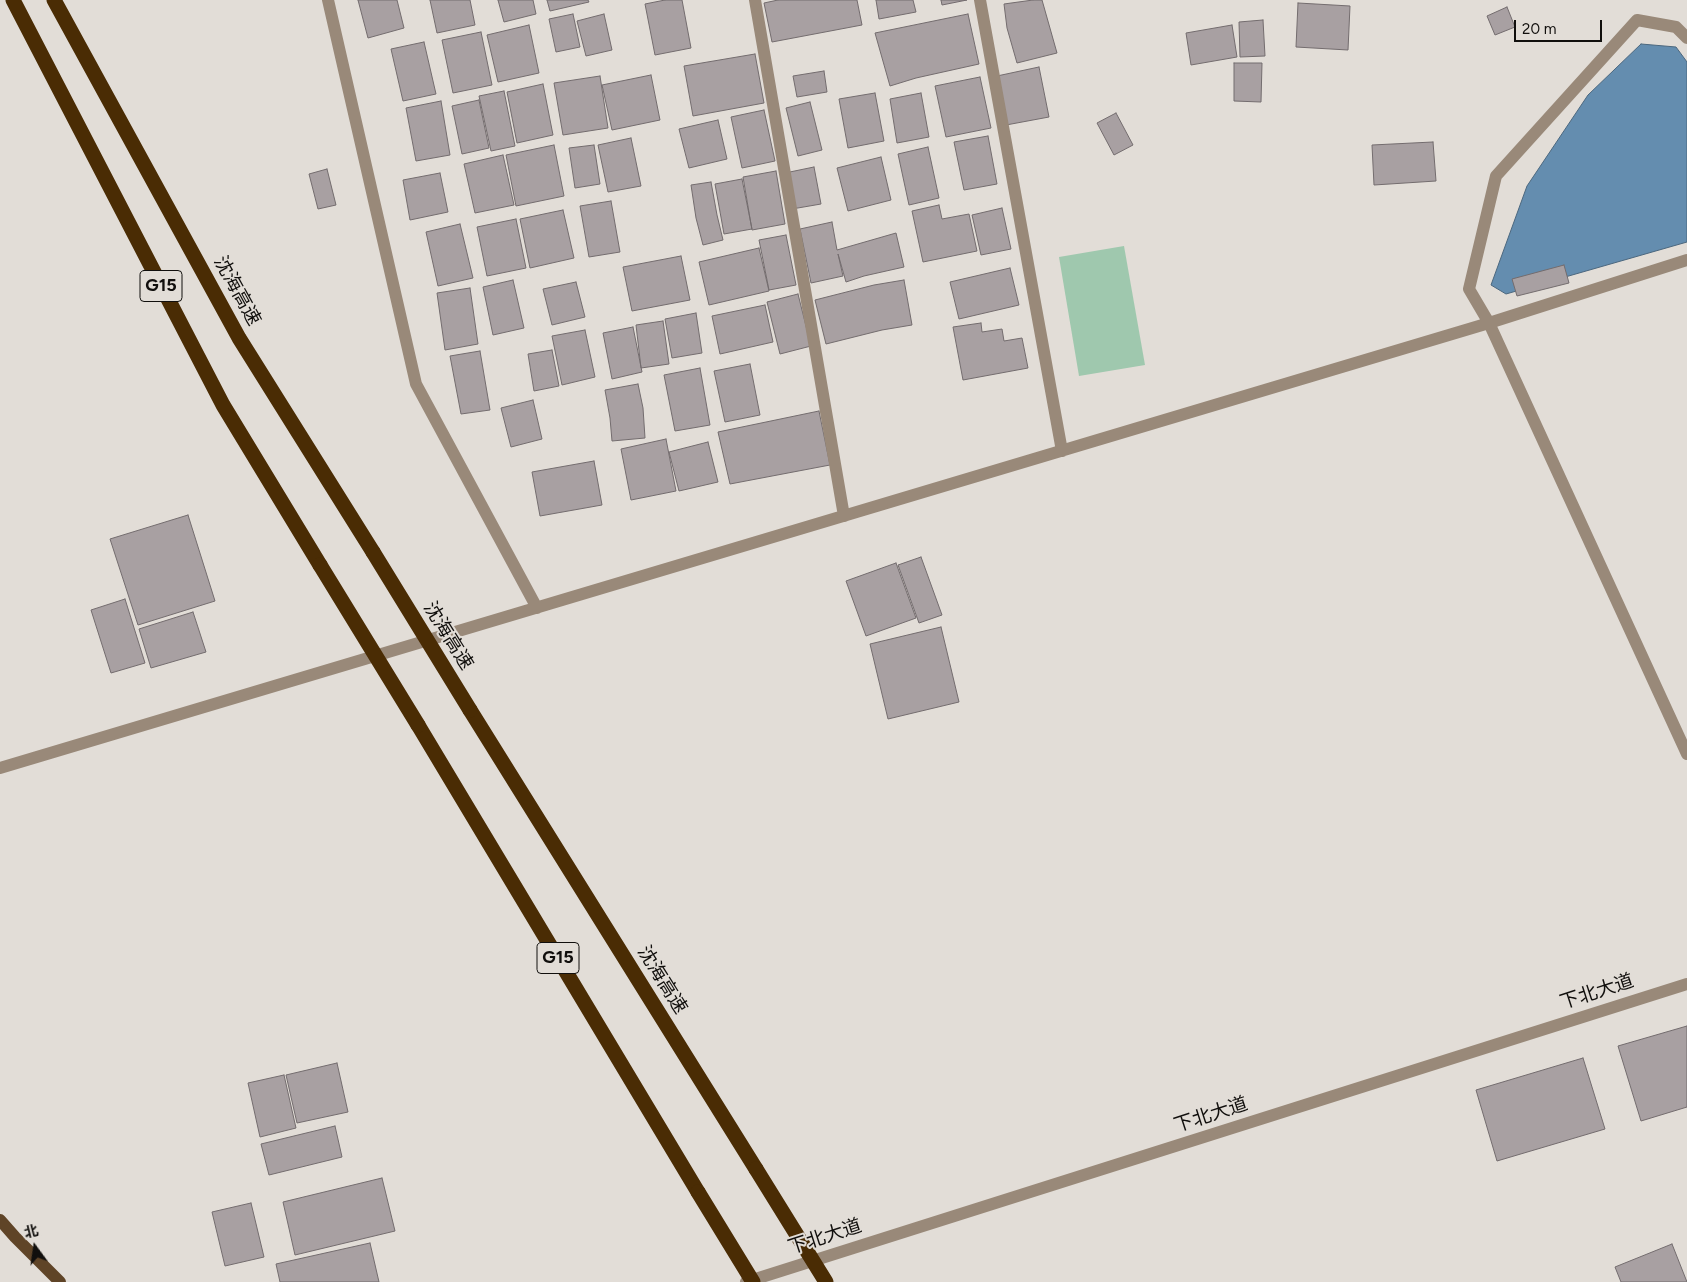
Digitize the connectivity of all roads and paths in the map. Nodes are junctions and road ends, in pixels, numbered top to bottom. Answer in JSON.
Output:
{"nodes":[{"id":1,"x":13,"y":0,"type":"edge"},
{"id":2,"x":54,"y":0,"type":"edge"},
{"id":3,"x":328,"y":0,"type":"edge"},
{"id":4,"x":754,"y":0,"type":"edge"},
{"id":5,"x":980,"y":0,"type":"edge"},
{"id":6,"x":1687,"y":38,"type":"edge"},
{"id":7,"x":1687,"y":260,"type":"edge"},
{"id":8,"x":1489,"y":324,"type":"junction"},
{"id":9,"x":1062,"y":451,"type":"junction"},
{"id":10,"x":844,"y":516,"type":"junction"},
{"id":11,"x":537,"y":608,"type":"junction"},
{"id":12,"x":1687,"y":754,"type":"edge"},
{"id":13,"x":0,"y":768,"type":"edge"},
{"id":14,"x":1687,"y":984,"type":"edge"},
{"id":15,"x":0,"y":1220,"type":"edge"},
{"id":16,"x":60,"y":1282,"type":"edge"},
{"id":17,"x":746,"y":1282,"type":"edge"},
{"id":18,"x":753,"y":1282,"type":"edge"},
{"id":19,"x":826,"y":1282,"type":"edge"}],
"edges":[{"from":1,"to":18,"type":"highway","number":"G15","bridge":true},
{"from":2,"to":19,"type":"highway","name":"沈海高速","number":"G15","bridge":true},
{"from":3,"to":11,"type":"street"},
{"from":4,"to":10,"type":"street"},
{"from":5,"to":9,"type":"street"},
{"from":6,"to":8,"type":"street"},
{"from":7,"to":8,"type":"street"},
{"from":8,"to":9,"type":"street"},
{"from":8,"to":12,"type":"street"},
{"from":9,"to":10,"type":"street"},
{"from":10,"to":11,"type":"street"},
{"from":11,"to":13,"type":"street"},
{"from":14,"to":17,"type":"street","name":"下北大道"},
{"from":15,"to":16,"type":"main road"}]}
